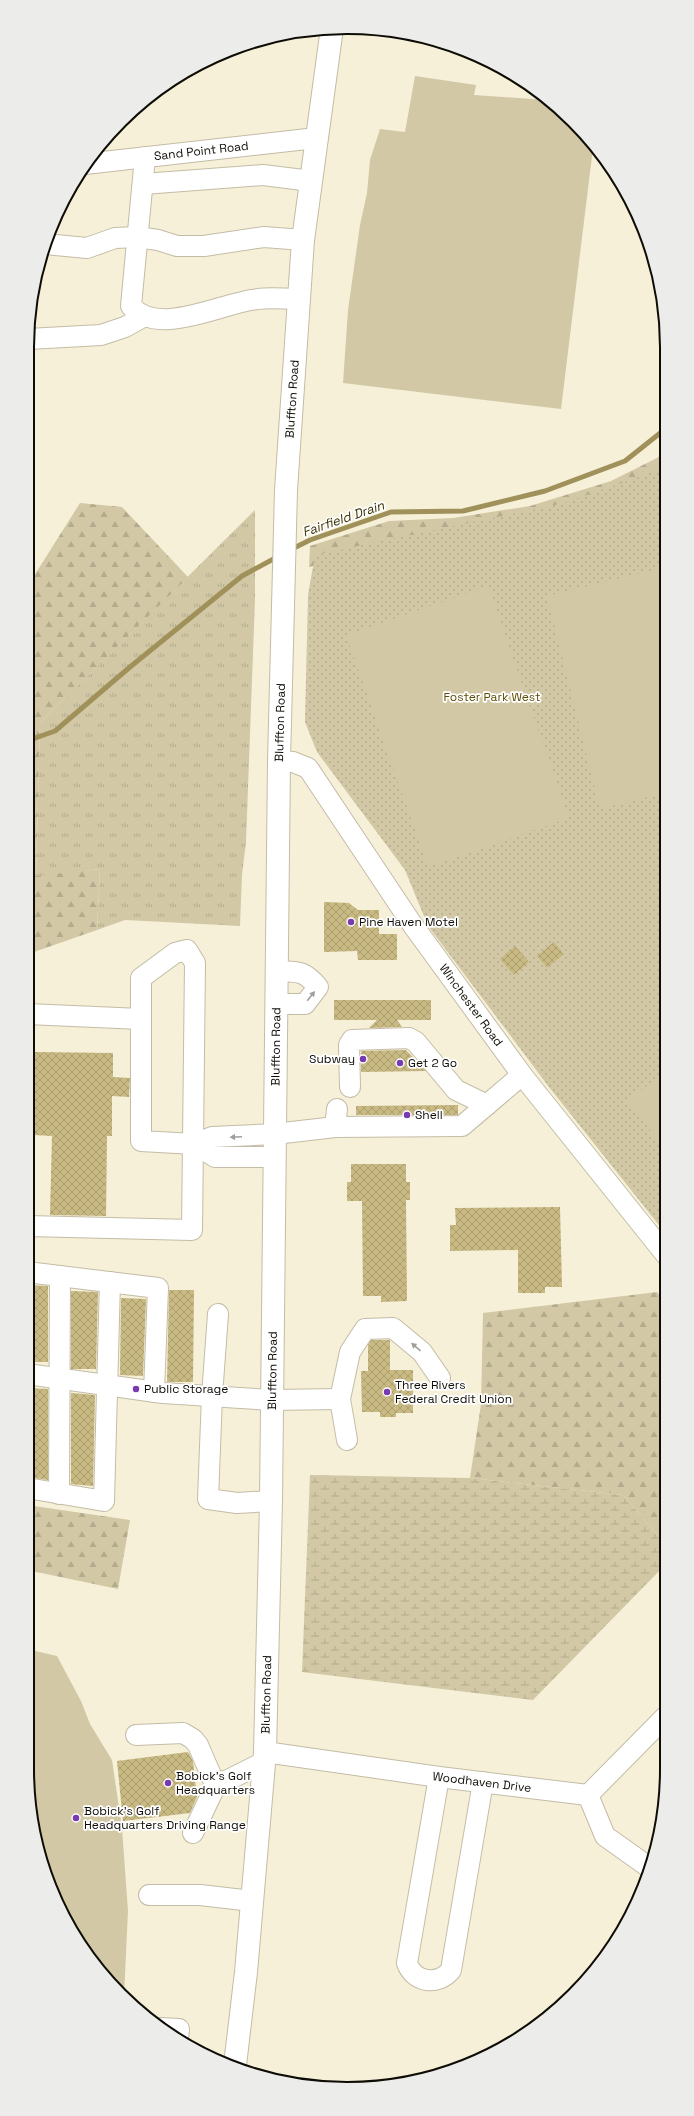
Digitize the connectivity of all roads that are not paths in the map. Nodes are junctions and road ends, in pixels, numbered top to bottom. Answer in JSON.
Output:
{"nodes":[{"id":1,"x":331,"y":35,"type":"edge"},
{"id":2,"x":316,"y":138,"type":"junction"},
{"id":3,"x":145,"y":157,"type":"junction"},
{"id":4,"x":94,"y":163,"type":"edge"},
{"id":5,"x":311,"y":181,"type":"junction"},
{"id":6,"x":142,"y":184,"type":"junction"},
{"id":7,"x":137,"y":237,"type":"junction"},
{"id":8,"x":303,"y":240,"type":"junction"},
{"id":9,"x":52,"y":245,"type":"edge"},
{"id":10,"x":298,"y":299,"type":"junction"},
{"id":11,"x":143,"y":317,"type":"junction"},
{"id":12,"x":34,"y":339,"type":"edge"},
{"id":13,"x":279,"y":761,"type":"junction"},
{"id":14,"x":277,"y":971,"type":"junction"},
{"id":15,"x":276,"y":1004,"type":"junction"},
{"id":16,"x":34,"y":1014,"type":"edge"},
{"id":17,"x":141,"y":1019,"type":"junction"},
{"id":18,"x":336,"y":1036,"type":"dead end"},
{"id":19,"x":435,"y":1049,"type":"dead end"},
{"id":20,"x":522,"y":1075,"type":"junction"},
{"id":21,"x":350,"y":1087,"type":"dead end"},
{"id":22,"x":488,"y":1105,"type":"junction"},
{"id":23,"x":275,"y":1134,"type":"junction"},
{"id":24,"x":194,"y":1144,"type":"junction"},
{"id":25,"x":275,"y":1157,"type":"junction"},
{"id":26,"x":34,"y":1226,"type":"edge"},
{"id":27,"x":660,"y":1248,"type":"edge"},
{"id":28,"x":34,"y":1273,"type":"edge"},
{"id":29,"x":60,"y":1276,"type":"junction"},
{"id":30,"x":110,"y":1282,"type":"junction"},
{"id":31,"x":218,"y":1314,"type":"dead end"},
{"id":32,"x":34,"y":1375,"type":"edge"},
{"id":33,"x":440,"y":1378,"type":"dead end"},
{"id":34,"x":60,"y":1379,"type":"junction"},
{"id":35,"x":108,"y":1386,"type":"junction"},
{"id":36,"x":154,"y":1392,"type":"junction"},
{"id":37,"x":212,"y":1396,"type":"junction"},
{"id":38,"x":340,"y":1399,"type":"junction"},
{"id":39,"x":271,"y":1400,"type":"junction"},
{"id":40,"x":347,"y":1440,"type":"dead end"},
{"id":41,"x":34,"y":1489,"type":"edge"},
{"id":42,"x":59,"y":1494,"type":"junction"},
{"id":43,"x":271,"y":1501,"type":"junction"},
{"id":44,"x":660,"y":1722,"type":"edge"},
{"id":45,"x":136,"y":1735,"type":"dead end"},
{"id":46,"x":265,"y":1757,"type":"junction"},
{"id":47,"x":439,"y":1777,"type":"junction"},
{"id":48,"x":214,"y":1782,"type":"junction"},
{"id":49,"x":482,"y":1782,"type":"junction"},
{"id":50,"x":588,"y":1795,"type":"junction"},
{"id":51,"x":193,"y":1833,"type":"dead end"},
{"id":52,"x":645,"y":1864,"type":"edge"},
{"id":53,"x":149,"y":1895,"type":"dead end"},
{"id":54,"x":252,"y":1900,"type":"junction"},
{"id":55,"x":235,"y":2061,"type":"edge"}],
"edges":[{"from":1,"to":2,"type":"main road","name":"Bluffton Road"},
{"from":2,"to":3,"type":"street","name":"Sand Point Road"},
{"from":2,"to":5,"type":"main road","name":"Bluffton Road"},
{"from":3,"to":4,"type":"street","name":"Sand Point Road"},
{"from":3,"to":6,"type":"street"},
{"from":5,"to":6,"type":"street"},
{"from":5,"to":8,"type":"main road","name":"Bluffton Road"},
{"from":6,"to":7,"type":"street"},
{"from":7,"to":8,"type":"street"},
{"from":7,"to":9,"type":"street"},
{"from":7,"to":11,"type":"street"},
{"from":8,"to":10,"type":"main road","name":"Bluffton Road"},
{"from":10,"to":11,"type":"street"},
{"from":10,"to":13,"type":"main road","name":"Bluffton Road"},
{"from":11,"to":12,"type":"street"},
{"from":13,"to":14,"type":"main road","name":"Bluffton Road"},
{"from":13,"to":20,"type":"street","name":"Winchester Road"},
{"from":14,"to":15,"type":"main road","name":"Bluffton Road"},
{"from":15,"to":14,"type":"street","one_way":true},
{"from":15,"to":23,"type":"main road","name":"Bluffton Road"},
{"from":16,"to":17,"type":"street"},
{"from":17,"to":24,"type":"street"},
{"from":17,"to":24,"type":"street"},
{"from":18,"to":19,"type":"street"},
{"from":20,"to":22,"type":"street"},
{"from":20,"to":27,"type":"street","name":"Winchester Road"},
{"from":21,"to":22,"type":"street"},
{"from":22,"to":23,"type":"street"},
{"from":23,"to":24,"type":"street","one_way":true},
{"from":23,"to":25,"type":"main road","name":"Bluffton Road"},
{"from":24,"to":25,"type":"street"},
{"from":24,"to":26,"type":"street"},
{"from":25,"to":39,"type":"main road","name":"Bluffton Road"},
{"from":28,"to":29,"type":"street"},
{"from":29,"to":30,"type":"street"},
{"from":29,"to":34,"type":"street"},
{"from":30,"to":35,"type":"street"},
{"from":30,"to":36,"type":"street"},
{"from":31,"to":37,"type":"street"},
{"from":32,"to":34,"type":"street"},
{"from":33,"to":38,"type":"street","one_way":true},
{"from":34,"to":35,"type":"street"},
{"from":34,"to":42,"type":"street"},
{"from":35,"to":36,"type":"street"},
{"from":35,"to":42,"type":"street"},
{"from":36,"to":37,"type":"street"},
{"from":37,"to":39,"type":"street"},
{"from":37,"to":43,"type":"street"},
{"from":38,"to":39,"type":"street"},
{"from":38,"to":40,"type":"street"},
{"from":39,"to":43,"type":"main road","name":"Bluffton Road"},
{"from":41,"to":42,"type":"street"},
{"from":43,"to":46,"type":"main road","name":"Bluffton Road"},
{"from":44,"to":50,"type":"street"},
{"from":45,"to":48,"type":"street"},
{"from":46,"to":47,"type":"street","name":"Woodhaven Drive"},
{"from":46,"to":48,"type":"street"},
{"from":46,"to":54,"type":"main road","name":"Bluffton Road"},
{"from":47,"to":49,"type":"street","name":"Woodhaven Drive"},
{"from":47,"to":49,"type":"street"},
{"from":48,"to":51,"type":"street"},
{"from":49,"to":50,"type":"street","name":"Woodhaven Drive"},
{"from":50,"to":52,"type":"street"},
{"from":53,"to":54,"type":"street"},
{"from":54,"to":55,"type":"main road","name":"Bluffton Road"}]}
